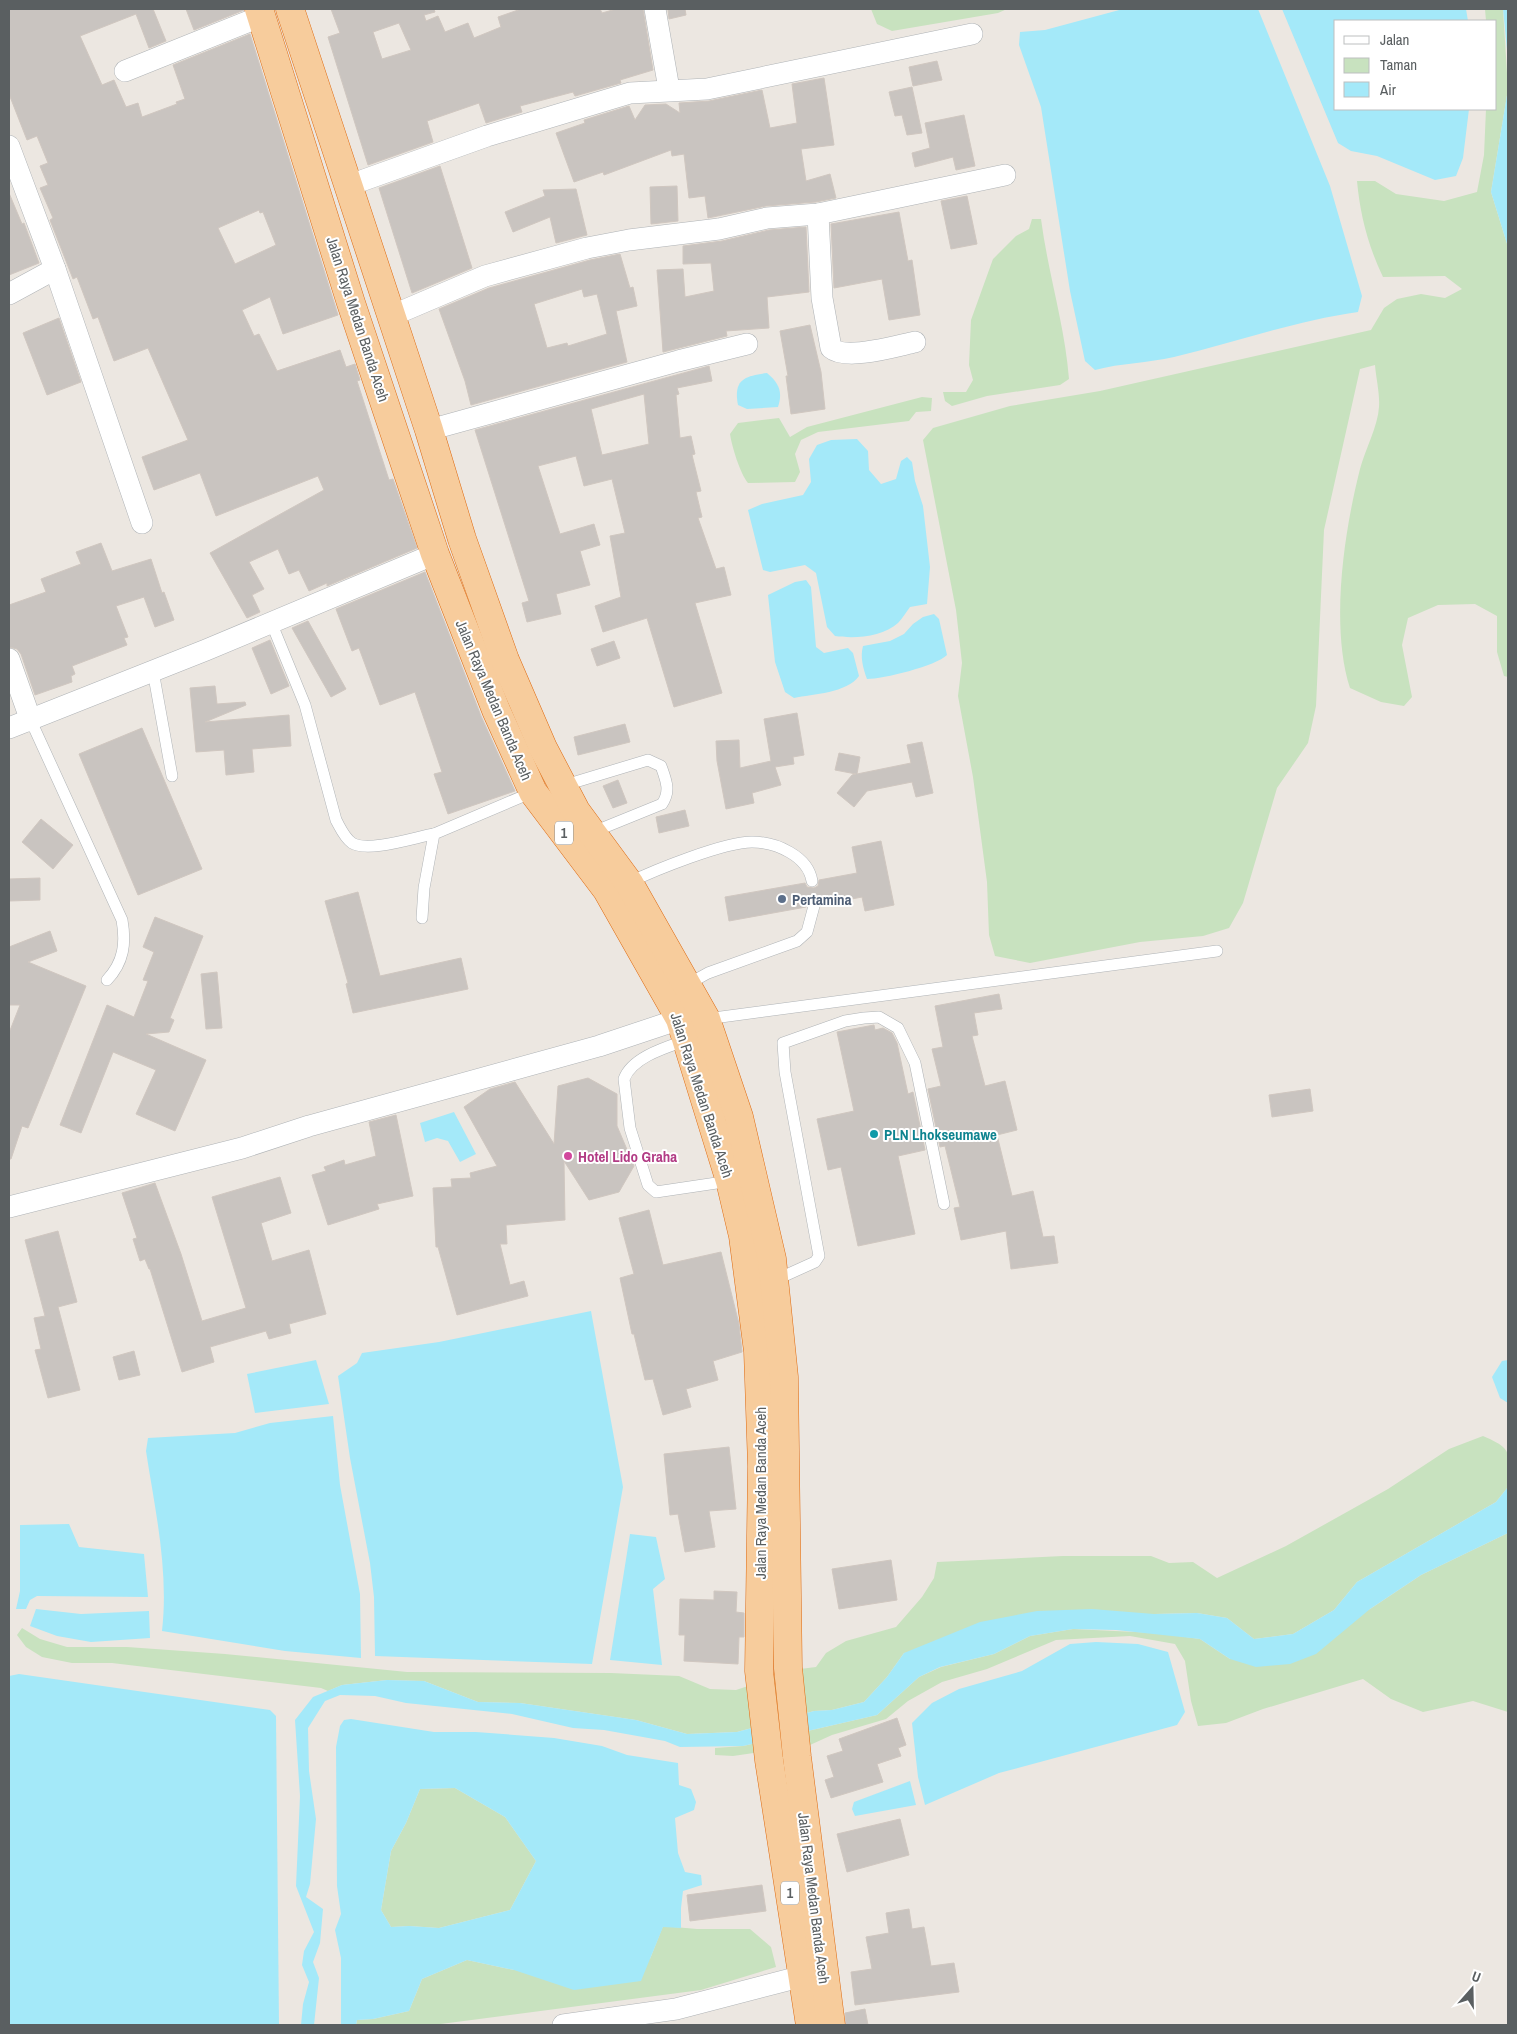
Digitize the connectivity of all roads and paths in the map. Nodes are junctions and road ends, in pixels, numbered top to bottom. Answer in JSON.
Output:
{"nodes":[{"id":1,"x":290,"y":9,"type":"edge"},
{"id":2,"x":655,"y":9,"type":"edge"},
{"id":3,"x":260,"y":12,"type":"edge"},
{"id":4,"x":972,"y":34,"type":"dead end"},
{"id":5,"x":125,"y":71,"type":"dead end"},
{"id":6,"x":669,"y":89,"type":"junction"},
{"id":7,"x":9,"y":146,"type":"edge"},
{"id":8,"x":1005,"y":175,"type":"dead end"},
{"id":9,"x":347,"y":186,"type":"junction"},
{"id":10,"x":818,"y":214,"type":"junction"},
{"id":11,"x":55,"y":269,"type":"junction"},
{"id":12,"x":9,"y":294,"type":"edge"},
{"id":13,"x":390,"y":316,"type":"junction"},
{"id":14,"x":915,"y":342,"type":"dead end"},
{"id":15,"x":747,"y":344,"type":"dead end"},
{"id":16,"x":429,"y":430,"type":"junction"},
{"id":17,"x":142,"y":523,"type":"dead end"},
{"id":18,"x":435,"y":554,"type":"junction"},
{"id":19,"x":271,"y":622,"type":"junction"},
{"id":20,"x":9,"y":660,"type":"edge"},
{"id":21,"x":153,"y":671,"type":"junction"},
{"id":22,"x":31,"y":720,"type":"junction"},
{"id":23,"x":9,"y":728,"type":"edge"},
{"id":24,"x":172,"y":776,"type":"dead end"},
{"id":25,"x":562,"y":786,"type":"junction"},
{"id":26,"x":533,"y":792,"type":"junction"},
{"id":27,"x":592,"y":832,"type":"junction"},
{"id":28,"x":434,"y":834,"type":"junction"},
{"id":29,"x":812,"y":882,"type":"dead end"},
{"id":30,"x":618,"y":886,"type":"junction"},
{"id":31,"x":814,"y":906,"type":"dead end"},
{"id":32,"x":422,"y":918,"type":"dead end"},
{"id":33,"x":1217,"y":951,"type":"dead end"},
{"id":34,"x":106,"y":980,"type":"dead end"},
{"id":35,"x":688,"y":984,"type":"junction"},
{"id":36,"x":691,"y":1026,"type":"junction"},
{"id":37,"x":742,"y":1178,"type":"junction"},
{"id":38,"x":944,"y":1204,"type":"dead end"},
{"id":39,"x":9,"y":1207,"type":"edge"},
{"id":40,"x":773,"y":1281,"type":"junction"},
{"id":41,"x":774,"y":1466,"type":"junction"},
{"id":42,"x":803,"y":1976,"type":"junction"},
{"id":43,"x":563,"y":2025,"type":"edge"},
{"id":44,"x":810,"y":2025,"type":"edge"},
{"id":45,"x":832,"y":2025,"type":"edge"}],
"edges":[{"from":1,"to":9,"type":"highway","name":"Jalan Raya Medan Banda Aceh","number":"1"},
{"from":2,"to":6,"type":"street"},
{"from":3,"to":5,"type":"street"},
{"from":3,"to":18,"type":"highway","name":"Jalan Raya Medan Banda Aceh","number":"1"},
{"from":4,"to":6,"type":"street"},
{"from":6,"to":9,"type":"street"},
{"from":7,"to":11,"type":"street"},
{"from":8,"to":10,"type":"street"},
{"from":9,"to":13,"type":"highway","name":"Jalan Raya Medan Banda Aceh","number":"1"},
{"from":10,"to":13,"type":"street"},
{"from":10,"to":14,"type":"street"},
{"from":11,"to":12,"type":"street"},
{"from":11,"to":17,"type":"street"},
{"from":13,"to":16,"type":"highway","name":"Jalan Raya Medan Banda Aceh","number":"1"},
{"from":15,"to":16,"type":"street"},
{"from":16,"to":25,"type":"highway","name":"Jalan Raya Medan Banda Aceh","number":"1"},
{"from":18,"to":19,"type":"street"},
{"from":18,"to":26,"type":"highway","name":"Jalan Raya Medan Banda Aceh","number":"1"},
{"from":19,"to":21,"type":"street"},
{"from":19,"to":28,"type":"lane"},
{"from":20,"to":22,"type":"street"},
{"from":21,"to":22,"type":"street"},
{"from":21,"to":24,"type":"lane"},
{"from":22,"to":23,"type":"street"},
{"from":22,"to":34,"type":"lane"},
{"from":25,"to":27,"type":"highway","name":"Jalan Raya Medan Banda Aceh","number":"1"},
{"from":25,"to":27,"type":"lane"},
{"from":26,"to":28,"type":"lane"},
{"from":26,"to":30,"type":"highway","name":"Jalan Raya Medan Banda Aceh","number":"1"},
{"from":27,"to":30,"type":"highway","name":"Jalan Raya Medan Banda Aceh","number":"1"},
{"from":28,"to":32,"type":"lane"},
{"from":29,"to":30,"type":"lane"},
{"from":30,"to":35,"type":"highway","name":"Jalan Raya Medan Banda Aceh","number":"1"},
{"from":30,"to":36,"type":"highway","name":"Jalan Raya Medan Banda Aceh","number":"1"},
{"from":31,"to":35,"type":"lane"},
{"from":33,"to":36,"type":"lane"},
{"from":35,"to":36,"type":"highway","name":"Jalan Raya Medan Banda Aceh","number":"1"},
{"from":36,"to":37,"type":"highway","name":"Jalan Raya Medan Banda Aceh","number":"1"},
{"from":36,"to":37,"type":"lane"},
{"from":36,"to":39,"type":"street"},
{"from":37,"to":40,"type":"highway","name":"Jalan Raya Medan Banda Aceh","number":"1"},
{"from":37,"to":41,"type":"highway","name":"Jalan Raya Medan Banda Aceh","number":"1"},
{"from":38,"to":40,"type":"lane"},
{"from":40,"to":41,"type":"highway","name":"Jalan Raya Medan Banda Aceh","number":"1"},
{"from":41,"to":42,"type":"highway","name":"Jalan Raya Medan Banda Aceh","number":"1"},
{"from":41,"to":45,"type":"highway","name":"Jalan Raya Medan Banda Aceh","number":"1"},
{"from":42,"to":43,"type":"street"},
{"from":42,"to":44,"type":"highway","name":"Jalan Raya Medan Banda Aceh","number":"1"}]}
